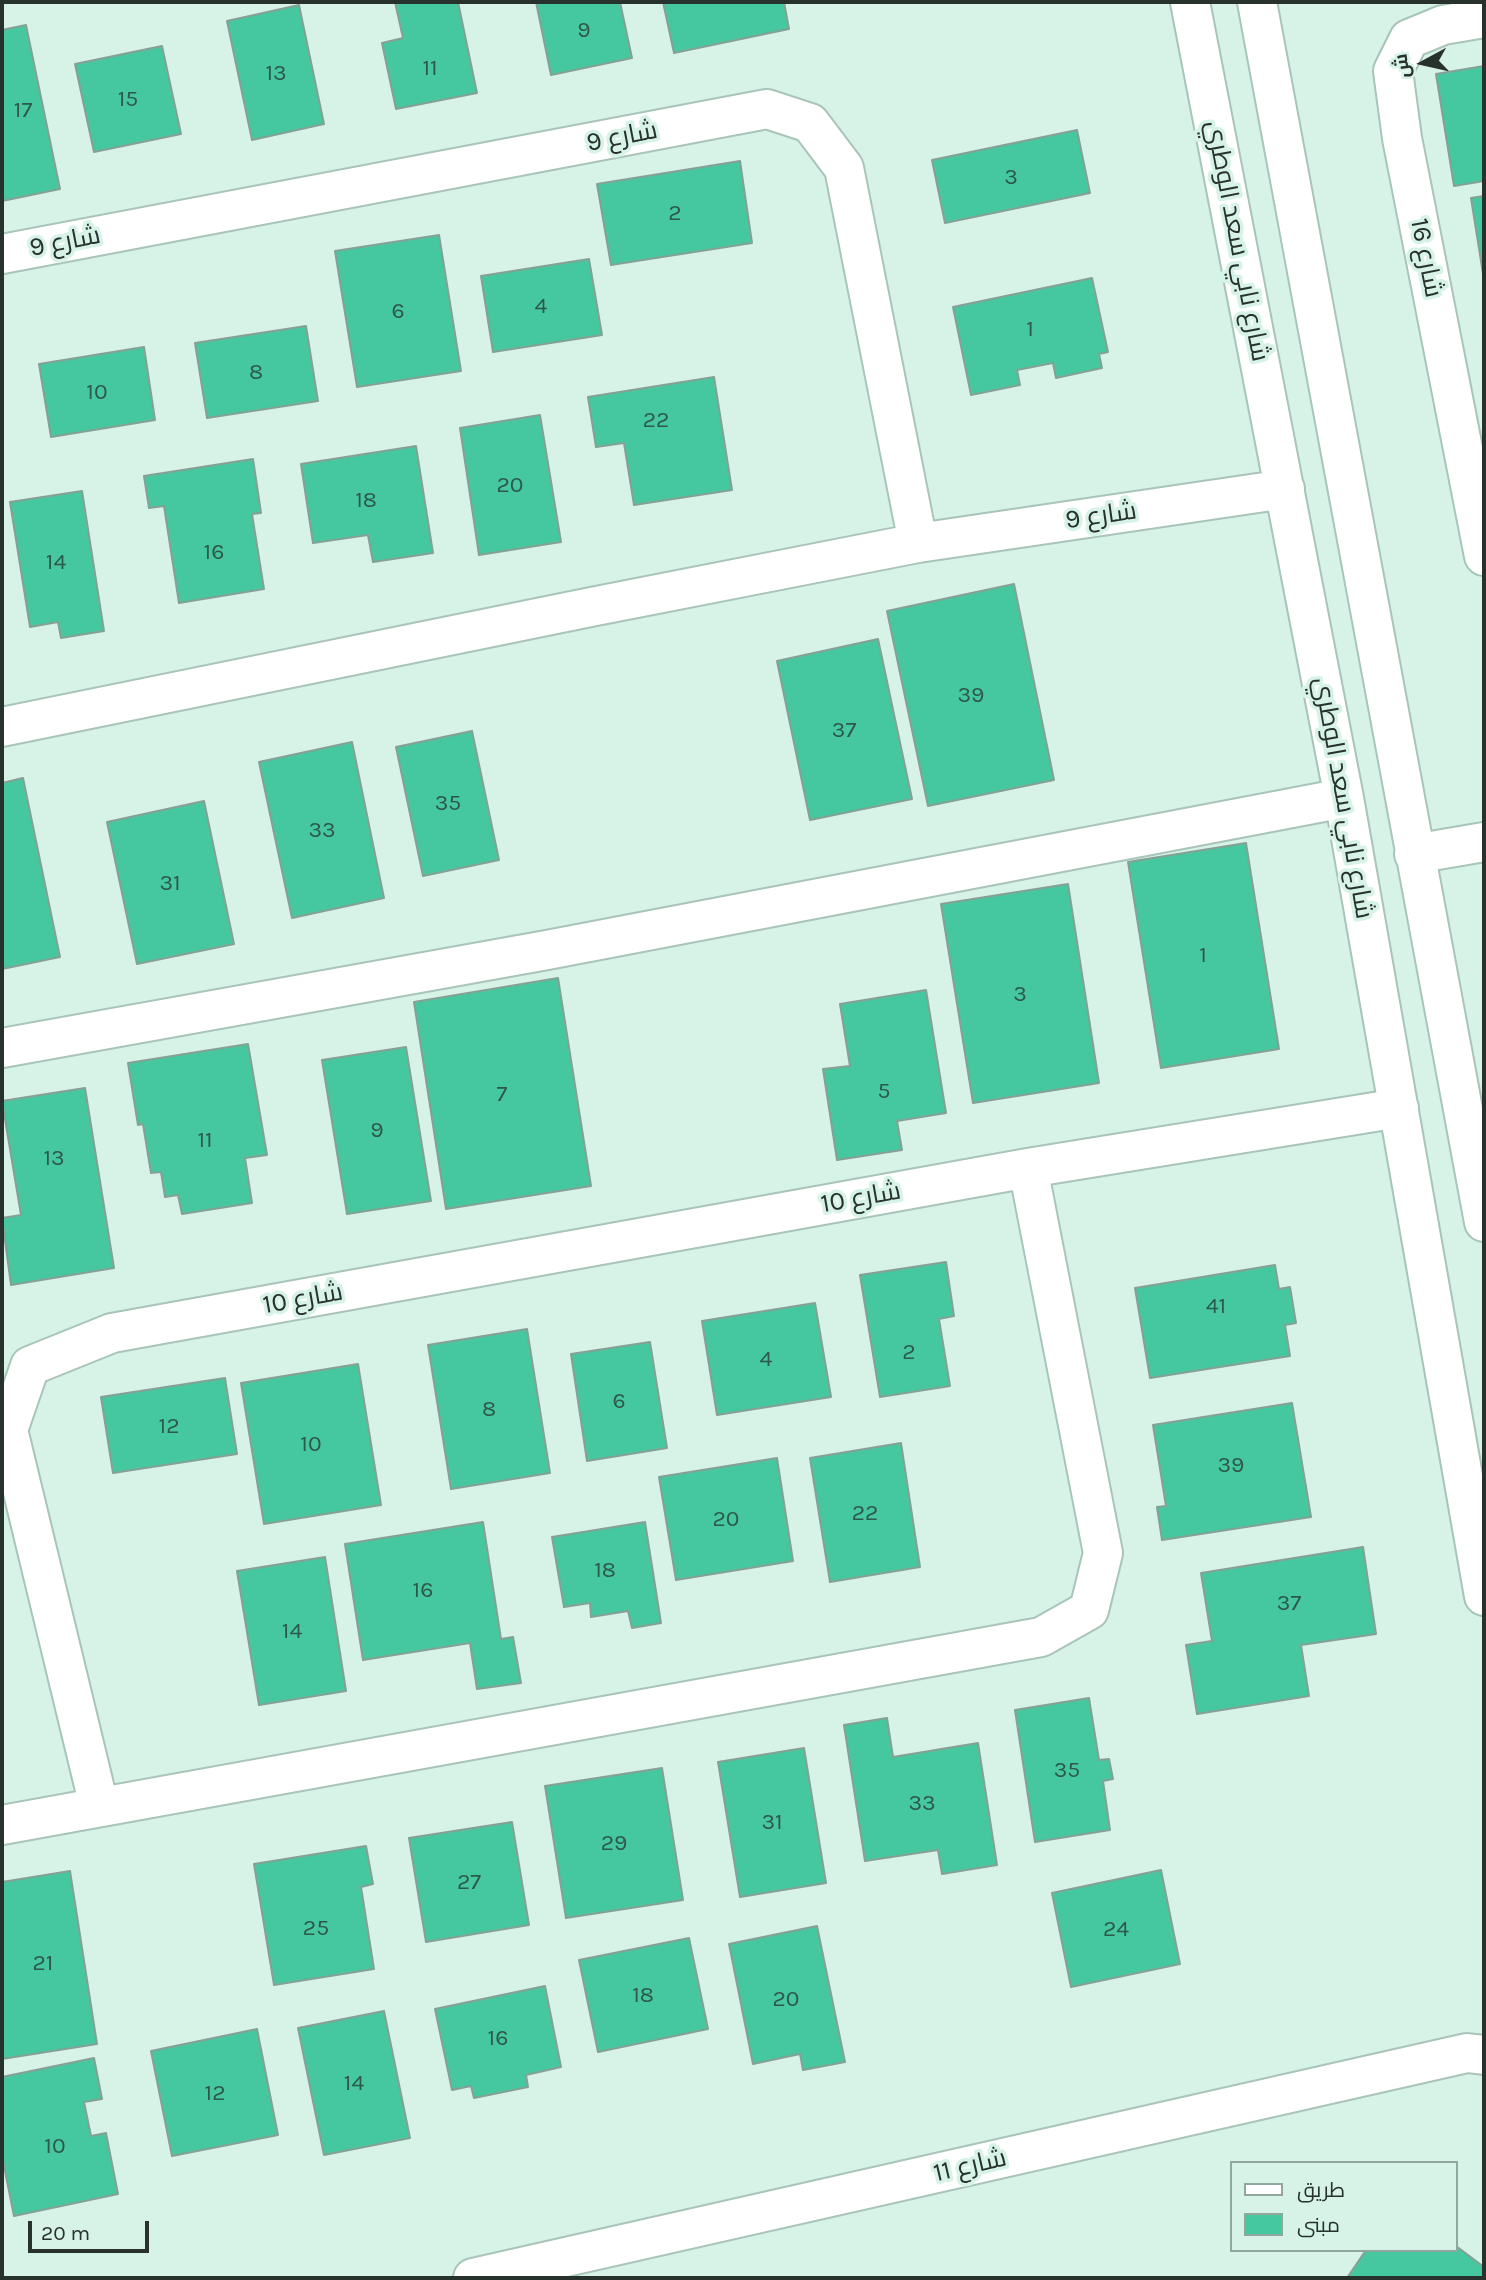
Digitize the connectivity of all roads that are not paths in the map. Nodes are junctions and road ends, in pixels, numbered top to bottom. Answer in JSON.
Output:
{"nodes":[{"id":1,"x":1190,"y":2,"type":"edge"},
{"id":2,"x":1258,"y":2,"type":"edge"},
{"id":3,"x":1484,"y":18,"type":"edge"},
{"id":4,"x":2,"y":254,"type":"edge"},
{"id":5,"x":1285,"y":489,"type":"junction"},
{"id":6,"x":918,"y":543,"type":"junction"},
{"id":7,"x":1484,"y":556,"type":"edge"},
{"id":8,"x":2,"y":727,"type":"edge"},
{"id":9,"x":1343,"y":798,"type":"junction"},
{"id":10,"x":1484,"y":842,"type":"edge"},
{"id":11,"x":1414,"y":854,"type":"junction"},
{"id":12,"x":2,"y":1048,"type":"edge"},
{"id":13,"x":1399,"y":1108,"type":"junction"},
{"id":14,"x":1028,"y":1168,"type":"junction"},
{"id":15,"x":1484,"y":1222,"type":"edge"},
{"id":16,"x":1484,"y":1597,"type":"edge"},
{"id":17,"x":99,"y":1806,"type":"junction"},
{"id":18,"x":2,"y":1825,"type":"edge"},
{"id":19,"x":1479,"y":2050,"type":"edge"},
{"id":20,"x":474,"y":2278,"type":"edge"}],
"edges":[{"from":1,"to":5,"type":"street","name":"شارع نابي سعد الوطري"},
{"from":2,"to":11,"type":"street"},
{"from":3,"to":7,"type":"street","name":"شارع 16"},
{"from":4,"to":6,"type":"street","name":"شارع 9"},
{"from":5,"to":6,"type":"street","name":"شارع 9"},
{"from":5,"to":9,"type":"street","name":"شارع نابي سعد الوطري"},
{"from":6,"to":8,"type":"street","name":"شارع 9"},
{"from":9,"to":12,"type":"street"},
{"from":9,"to":13,"type":"street","name":"شارع نابي سعد الوطري"},
{"from":10,"to":11,"type":"street"},
{"from":11,"to":15,"type":"street"},
{"from":13,"to":14,"type":"street","name":"شارع 10"},
{"from":13,"to":16,"type":"street","name":"شارع نابي سعد الوطري"},
{"from":14,"to":17,"type":"street"},
{"from":14,"to":17,"type":"street","name":"شارع 10"},
{"from":17,"to":18,"type":"street"},
{"from":19,"to":20,"type":"street","name":"شارع 11"}]}
